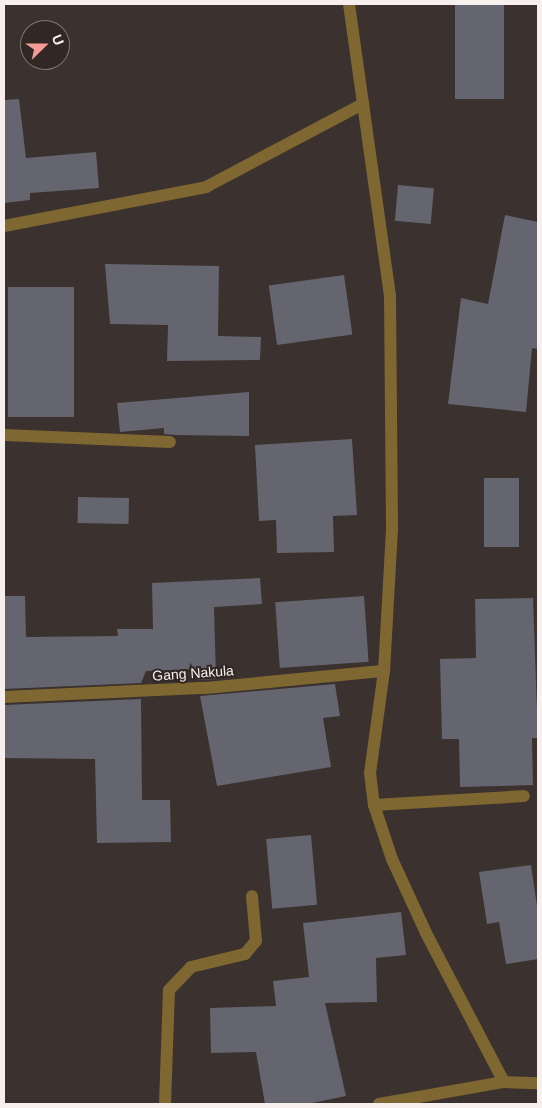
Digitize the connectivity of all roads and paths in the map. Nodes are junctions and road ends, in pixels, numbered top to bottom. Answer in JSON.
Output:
{"nodes":[{"id":1,"x":348,"y":4,"type":"edge"},
{"id":2,"x":363,"y":104,"type":"junction"},
{"id":3,"x":4,"y":226,"type":"edge"},
{"id":4,"x":4,"y":435,"type":"edge"},
{"id":5,"x":170,"y":442,"type":"dead end"},
{"id":6,"x":384,"y":671,"type":"junction"},
{"id":7,"x":4,"y":698,"type":"edge"},
{"id":8,"x":524,"y":796,"type":"dead end"},
{"id":9,"x":374,"y":805,"type":"junction"},
{"id":10,"x":252,"y":896,"type":"dead end"},
{"id":11,"x":504,"y":1082,"type":"junction"},
{"id":12,"x":538,"y":1083,"type":"edge"},
{"id":13,"x":166,"y":1104,"type":"edge"},
{"id":14,"x":379,"y":1104,"type":"edge"}],
"edges":[{"from":1,"to":2,"type":"street"},
{"from":2,"to":3,"type":"street"},
{"from":2,"to":6,"type":"street"},
{"from":4,"to":5,"type":"street"},
{"from":6,"to":7,"type":"street","name":"Gang Nakula"},
{"from":6,"to":9,"type":"street"},
{"from":8,"to":9,"type":"street"},
{"from":9,"to":11,"type":"street"},
{"from":10,"to":13,"type":"street"},
{"from":11,"to":12,"type":"street"},
{"from":11,"to":14,"type":"street"}]}
